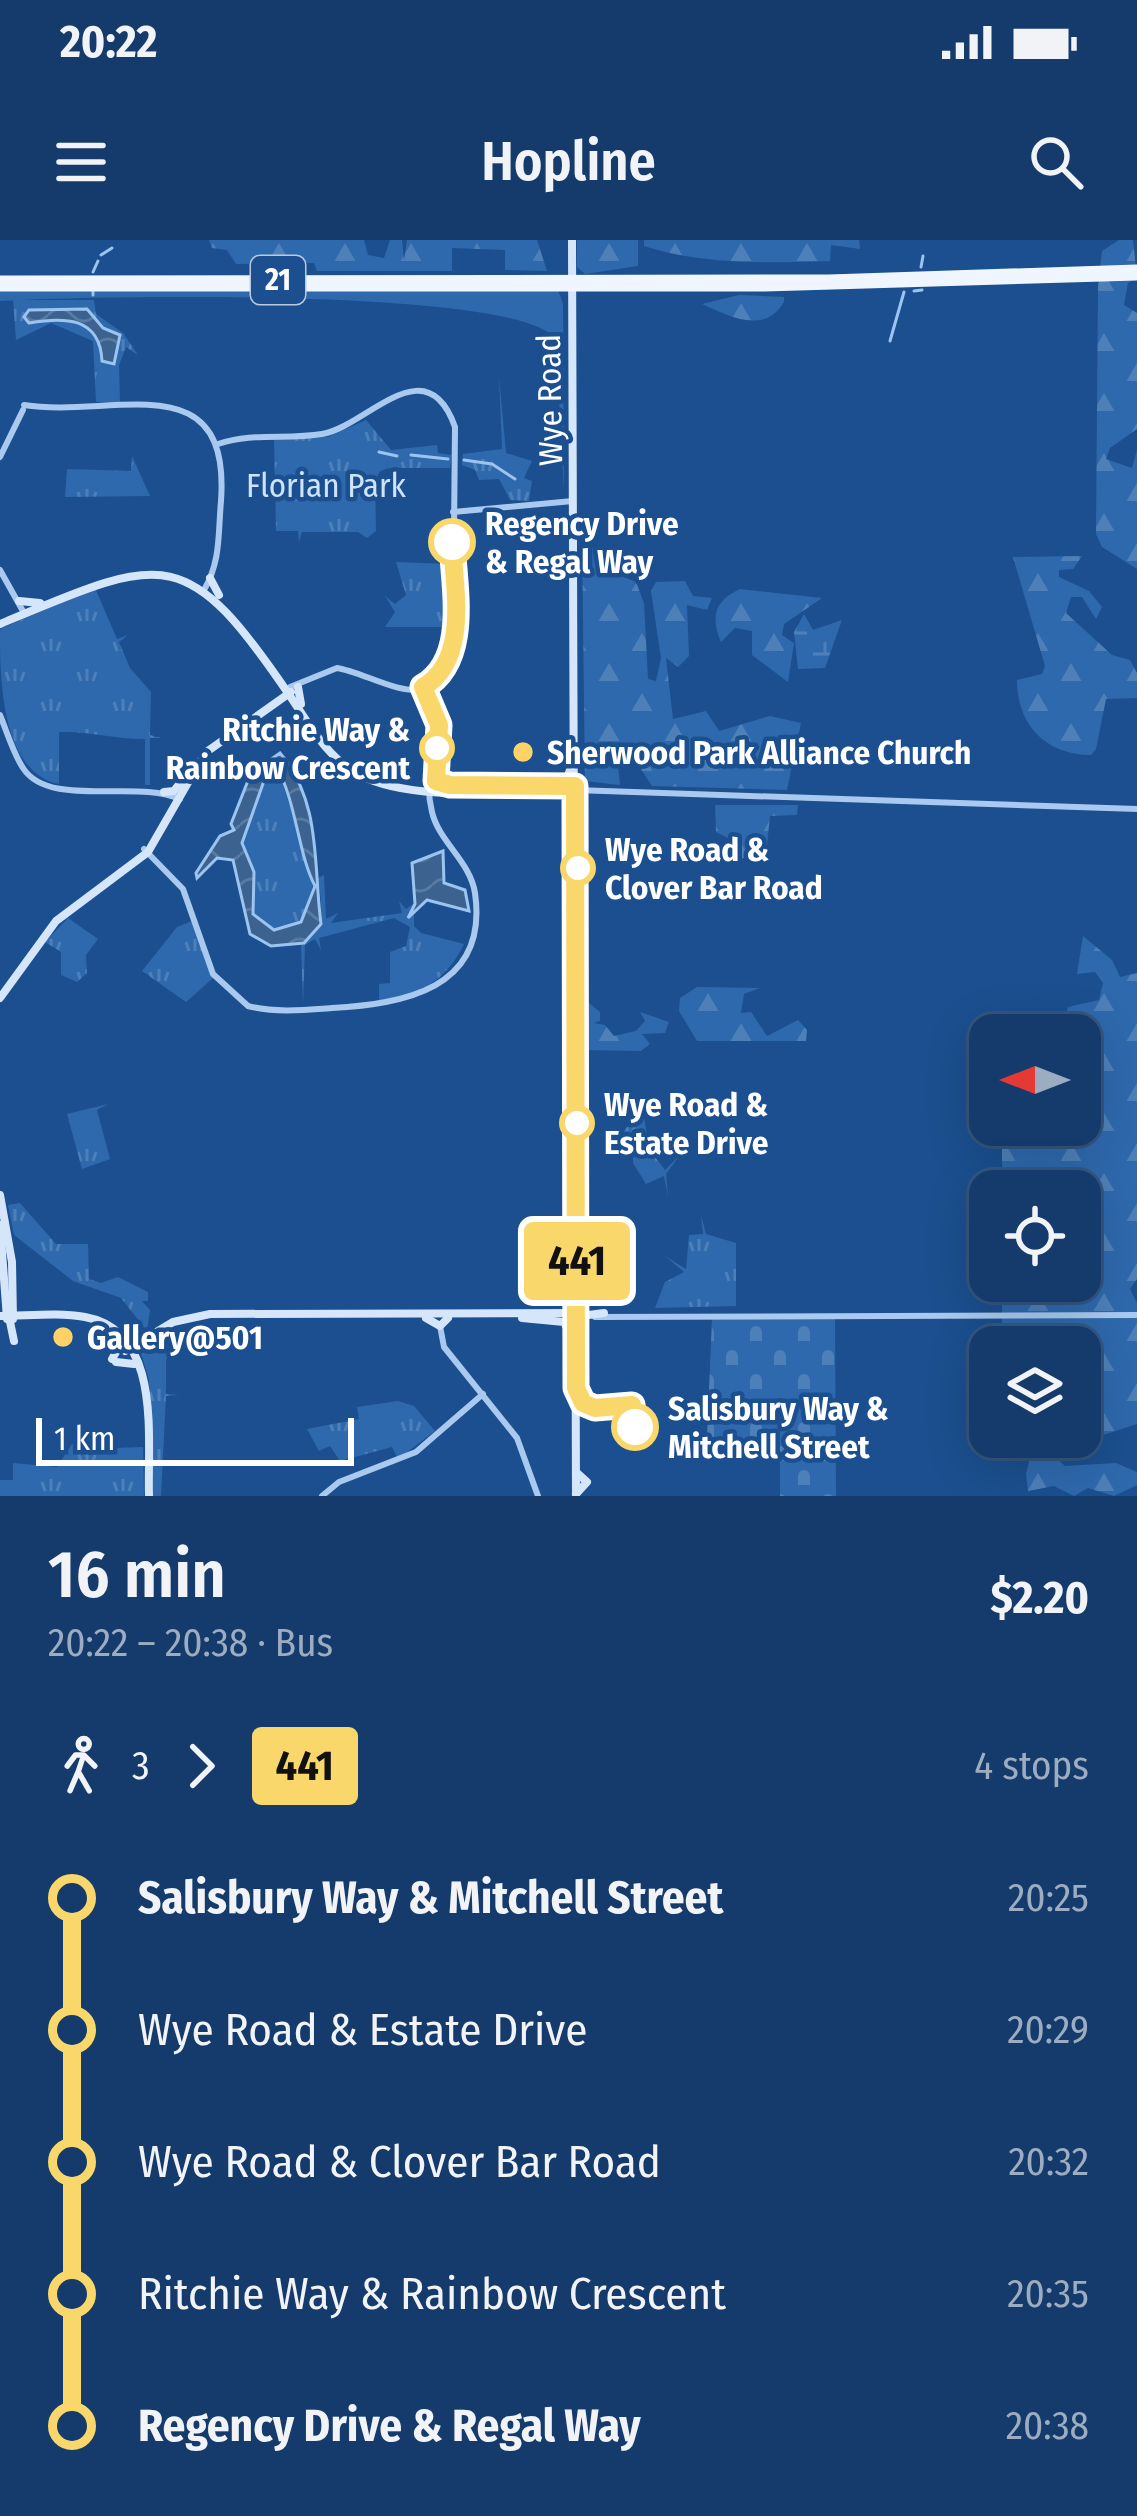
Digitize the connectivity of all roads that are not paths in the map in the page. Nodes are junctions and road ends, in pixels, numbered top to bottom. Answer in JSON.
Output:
{"nodes":[{"id":1,"x":570,"y":240,"type":"edge"},
{"id":2,"x":1137,"y":273,"type":"edge"},
{"id":3,"x":621,"y":279,"type":"junction"},
{"id":4,"x":79,"y":280,"type":"junction"},
{"id":5,"x":566,"y":280,"type":"junction"},
{"id":6,"x":909,"y":280,"type":"junction"},
{"id":7,"x":0,"y":283,"type":"edge"},
{"id":8,"x":586,"y":283,"type":"junction"},
{"id":9,"x":34,"y":287,"type":"junction"},
{"id":10,"x":570,"y":304,"type":"junction"},
{"id":11,"x":213,"y":435,"type":"junction"},
{"id":12,"x":218,"y":444,"type":"junction"},
{"id":13,"x":220,"y":455,"type":"junction"},
{"id":14,"x":0,"y":457,"type":"edge"},
{"id":15,"x":571,"y":499,"type":"junction"},
{"id":16,"x":453,"y":512,"type":"junction"},
{"id":17,"x":0,"y":570,"type":"edge"},
{"id":18,"x":191,"y":581,"type":"junction"},
{"id":19,"x":203,"y":587,"type":"junction"},
{"id":20,"x":218,"y":598,"type":"junction"},
{"id":21,"x":21,"y":609,"type":"junction"},
{"id":22,"x":2,"y":620,"type":"edge"},
{"id":23,"x":277,"y":673,"type":"junction"},
{"id":24,"x":423,"y":687,"type":"junction"},
{"id":25,"x":292,"y":688,"type":"junction"},
{"id":26,"x":271,"y":702,"type":"junction"},
{"id":27,"x":300,"y":707,"type":"junction"},
{"id":28,"x":0,"y":715,"type":"edge"},
{"id":29,"x":573,"y":770,"type":"junction"},
{"id":30,"x":183,"y":778,"type":"junction"},
{"id":31,"x":432,"y":786,"type":"junction"},
{"id":32,"x":448,"y":787,"type":"junction"},
{"id":33,"x":555,"y":788,"type":"junction"},
{"id":34,"x":573,"y":788,"type":"junction"},
{"id":35,"x":588,"y":788,"type":"junction"},
{"id":36,"x":510,"y":790,"type":"junction"},
{"id":37,"x":164,"y":792,"type":"junction"},
{"id":38,"x":178,"y":798,"type":"junction"},
{"id":39,"x":522,"y":799,"type":"dead end"},
{"id":40,"x":573,"y":803,"type":"junction"},
{"id":41,"x":1137,"y":808,"type":"edge"},
{"id":42,"x":145,"y":852,"type":"junction"},
{"id":43,"x":575,"y":891,"type":"junction"},
{"id":44,"x":575,"y":932,"type":"junction"},
{"id":45,"x":0,"y":995,"type":"edge"},
{"id":46,"x":0,"y":1195,"type":"edge"},
{"id":47,"x":0,"y":1225,"type":"edge"},
{"id":48,"x":574,"y":1299,"type":"junction"},
{"id":49,"x":556,"y":1313,"type":"junction"},
{"id":50,"x":604,"y":1313,"type":"junction"},
{"id":51,"x":1137,"y":1315,"type":"edge"},
{"id":52,"x":579,"y":1316,"type":"junction"},
{"id":53,"x":654,"y":1317,"type":"junction"},
{"id":54,"x":7,"y":1318,"type":"edge"},
{"id":55,"x":443,"y":1318,"type":"junction"},
{"id":56,"x":521,"y":1318,"type":"junction"},
{"id":57,"x":116,"y":1335,"type":"junction"},
{"id":58,"x":574,"y":1335,"type":"junction"},
{"id":59,"x":145,"y":1340,"type":"junction"},
{"id":60,"x":14,"y":1341,"type":"dead end"},
{"id":61,"x":129,"y":1351,"type":"junction"},
{"id":62,"x":139,"y":1367,"type":"junction"},
{"id":63,"x":576,"y":1388,"type":"junction"},
{"id":64,"x":483,"y":1394,"type":"junction"},
{"id":65,"x":576,"y":1425,"type":"junction"},
{"id":66,"x":148,"y":1496,"type":"edge"},
{"id":67,"x":322,"y":1496,"type":"edge"},
{"id":68,"x":538,"y":1496,"type":"edge"},
{"id":69,"x":574,"y":1496,"type":"edge"}],
"edges":[{"from":1,"to":5,"type":"main road","name":"Wye Road"},
{"from":2,"to":6,"type":"main road","number":"21"},
{"from":2,"to":6,"type":"main road","number":"21"},
{"from":3,"to":5,"type":"main road"},
{"from":3,"to":6,"type":"main road","number":"21"},
{"from":3,"to":8,"type":"main road","number":"21"},
{"from":4,"to":5,"type":"main road","number":"21"},
{"from":4,"to":7,"type":"main road","number":"21"},
{"from":4,"to":9,"type":"main road"},
{"from":5,"to":8,"type":"main road"},
{"from":5,"to":8,"type":"main road","number":"21"},
{"from":5,"to":9,"type":"main road","number":"21"},
{"from":5,"to":10,"type":"main road"},
{"from":5,"to":10,"type":"main road","name":"Wye Road"},
{"from":6,"to":8,"type":"main road","number":"21"},
{"from":7,"to":9,"type":"main road","number":"21"},
{"from":8,"to":10,"type":"main road"},
{"from":10,"to":15,"type":"main road","name":"Wye Road"},
{"from":11,"to":12,"type":"street"},
{"from":11,"to":13,"type":"street"},
{"from":11,"to":14,"type":"street"},
{"from":12,"to":13,"type":"street"},
{"from":12,"to":16,"type":"street"},
{"from":13,"to":19,"type":"street"},
{"from":15,"to":16,"type":"street"},
{"from":15,"to":29,"type":"main road","name":"Wye Road"},
{"from":16,"to":24,"type":"street"},
{"from":17,"to":21,"type":"street"},
{"from":18,"to":19,"type":"main road"},
{"from":18,"to":19,"type":"main road"},
{"from":18,"to":21,"type":"main road"},
{"from":18,"to":21,"type":"main road"},
{"from":19,"to":20,"type":"main road"},
{"from":19,"to":20,"type":"main road"},
{"from":20,"to":23,"type":"main road"},
{"from":21,"to":22,"type":"main road"},
{"from":23,"to":25,"type":"main road"},
{"from":23,"to":26,"type":"main road"},
{"from":24,"to":25,"type":"street"},
{"from":24,"to":31,"type":"street"},
{"from":25,"to":26,"type":"main road"},
{"from":25,"to":27,"type":"main road"},
{"from":26,"to":27,"type":"main road"},
{"from":26,"to":30,"type":"main road"},
{"from":26,"to":38,"type":"main road"},
{"from":27,"to":31,"type":"main road"},
{"from":27,"to":31,"type":"main road"},
{"from":28,"to":37,"type":"street"},
{"from":29,"to":33,"type":"main road"},
{"from":29,"to":34,"type":"main road","name":"Wye Road"},
{"from":29,"to":35,"type":"main road"},
{"from":30,"to":37,"type":"main road"},
{"from":30,"to":38,"type":"main road"},
{"from":31,"to":32,"type":"main road"},
{"from":31,"to":32,"type":"main road"},
{"from":31,"to":42,"type":"street"},
{"from":32,"to":33,"type":"main road"},
{"from":32,"to":36,"type":"main road"},
{"from":33,"to":34,"type":"main road"},
{"from":33,"to":36,"type":"main road"},
{"from":33,"to":40,"type":"main road"},
{"from":34,"to":35,"type":"street"},
{"from":34,"to":40,"type":"main road","name":"Wye Road"},
{"from":35,"to":40,"type":"main road"},
{"from":35,"to":41,"type":"street"},
{"from":36,"to":39,"type":"main road"},
{"from":37,"to":38,"type":"street"},
{"from":38,"to":42,"type":"main road"},
{"from":40,"to":43,"type":"main road","name":"Wye Road"},
{"from":42,"to":45,"type":"main road"},
{"from":43,"to":44,"type":"main road","name":"Wye Road"},
{"from":43,"to":44,"type":"main road"},
{"from":43,"to":44,"type":"main road"},
{"from":44,"to":48,"type":"main road","name":"Wye Road"},
{"from":46,"to":54,"type":"main road"},
{"from":47,"to":54,"type":"main road"},
{"from":48,"to":49,"type":"main road"},
{"from":48,"to":52,"type":"main road","name":"Wye Road"},
{"from":48,"to":52,"type":"main road"},
{"from":49,"to":52,"type":"main road"},
{"from":49,"to":55,"type":"main road"},
{"from":50,"to":52,"type":"main road"},
{"from":50,"to":52,"type":"street"},
{"from":50,"to":53,"type":"street"},
{"from":51,"to":53,"type":"street"},
{"from":52,"to":53,"type":"street"},
{"from":52,"to":56,"type":"main road"},
{"from":52,"to":58,"type":"main road","name":"Wye Road"},
{"from":52,"to":58,"type":"main road"},
{"from":54,"to":57,"type":"main road"},
{"from":54,"to":60,"type":"main road"},
{"from":55,"to":56,"type":"main road"},
{"from":55,"to":59,"type":"main road"},
{"from":55,"to":64,"type":"street"},
{"from":56,"to":58,"type":"main road"},
{"from":57,"to":59,"type":"main road"},
{"from":57,"to":61,"type":"main road"},
{"from":57,"to":62,"type":"main road"},
{"from":58,"to":63,"type":"main road","name":"Wye Road"},
{"from":58,"to":69,"type":"main road","name":"Wye Road"},
{"from":59,"to":61,"type":"main road"},
{"from":59,"to":62,"type":"main road"},
{"from":61,"to":62,"type":"main road"},
{"from":62,"to":66,"type":"main road"},
{"from":63,"to":65,"type":"main road","name":"Wye Road"},
{"from":63,"to":65,"type":"main road"},
{"from":64,"to":67,"type":"street"},
{"from":64,"to":68,"type":"street"},
{"from":65,"to":69,"type":"main road","name":"Wye Road"}]}
